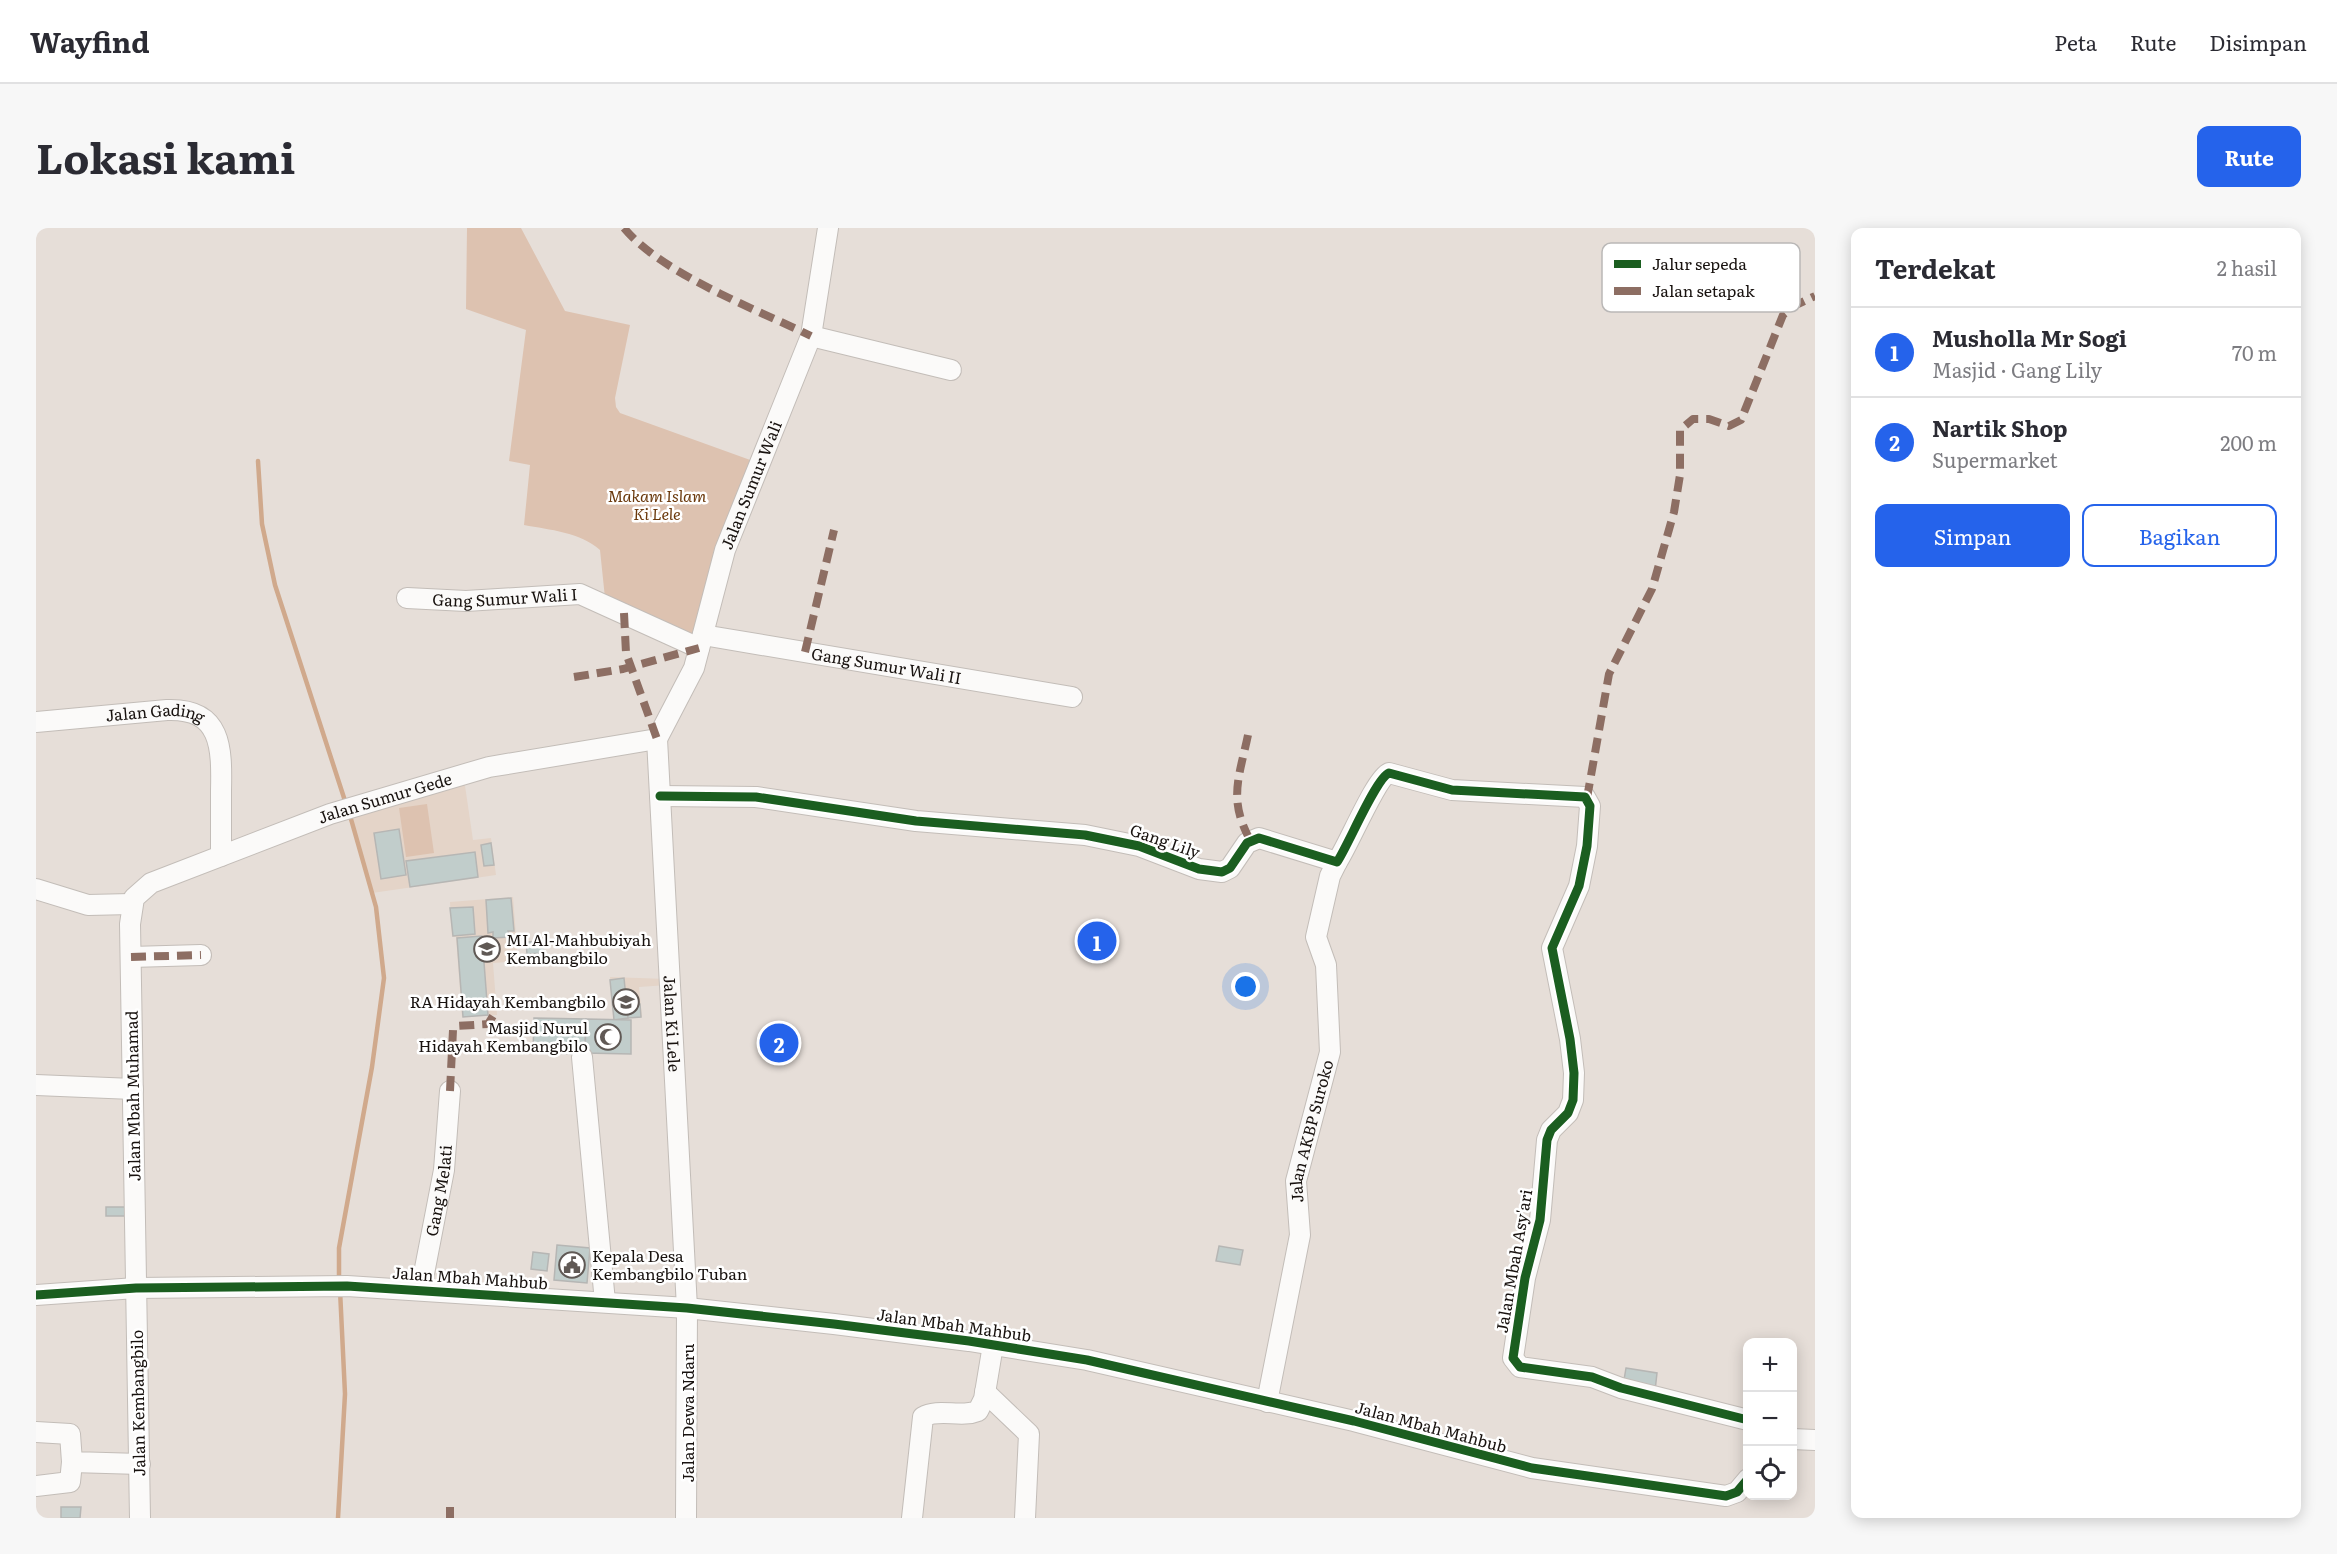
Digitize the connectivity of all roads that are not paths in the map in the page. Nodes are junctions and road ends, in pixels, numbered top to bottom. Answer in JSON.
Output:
{"nodes":[{"id":1,"x":828,"y":228,"type":"edge"},
{"id":2,"x":811,"y":336,"type":"junction"},
{"id":3,"x":951,"y":370,"type":"dead end"},
{"id":4,"x":407,"y":598,"type":"dead end"},
{"id":5,"x":701,"y":642,"type":"junction"},
{"id":6,"x":1072,"y":697,"type":"dead end"},
{"id":7,"x":36,"y":722,"type":"edge"},
{"id":8,"x":657,"y":739,"type":"junction"},
{"id":9,"x":660,"y":796,"type":"junction"},
{"id":10,"x":221,"y":856,"type":"junction"},
{"id":11,"x":1337,"y":862,"type":"junction"},
{"id":12,"x":36,"y":889,"type":"edge"},
{"id":13,"x":132,"y":904,"type":"junction"},
{"id":14,"x":201,"y":955,"type":"dead end"},
{"id":15,"x":131,"y":957,"type":"junction"},
{"id":16,"x":582,"y":1057,"type":"dead end"},
{"id":17,"x":36,"y":1085,"type":"edge"},
{"id":18,"x":133,"y":1089,"type":"junction"},
{"id":19,"x":450,"y":1091,"type":"dead end"},
{"id":20,"x":136,"y":1288,"type":"junction"},
{"id":21,"x":421,"y":1289,"type":"junction"},
{"id":22,"x":36,"y":1295,"type":"edge"},
{"id":23,"x":605,"y":1302,"type":"junction"},
{"id":24,"x":687,"y":1308,"type":"junction"},
{"id":25,"x":993,"y":1345,"type":"junction"},
{"id":26,"x":985,"y":1392,"type":"junction"},
{"id":27,"x":1266,"y":1402,"type":"junction"},
{"id":28,"x":1743,"y":1419,"type":"edge"},
{"id":29,"x":36,"y":1432,"type":"edge"},
{"id":30,"x":1797,"y":1439,"type":"edge"},
{"id":31,"x":1815,"y":1440,"type":"edge"},
{"id":32,"x":72,"y":1462,"type":"junction"},
{"id":33,"x":140,"y":1464,"type":"junction"},
{"id":34,"x":1743,"y":1485,"type":"edge"},
{"id":35,"x":36,"y":1486,"type":"edge"},
{"id":36,"x":141,"y":1518,"type":"edge"},
{"id":37,"x":686,"y":1518,"type":"edge"},
{"id":38,"x":912,"y":1518,"type":"edge"},
{"id":39,"x":1025,"y":1518,"type":"edge"}],
"edges":[{"from":1,"to":2,"type":"street","name":"Jalan Sumur Wali"},
{"from":2,"to":3,"type":"street"},
{"from":2,"to":5,"type":"street","name":"Jalan Sumur Wali"},
{"from":4,"to":5,"type":"street","name":"Gang Sumur Wali I"},
{"from":5,"to":6,"type":"street","name":"Gang Sumur Wali II"},
{"from":5,"to":8,"type":"street","name":"Jalan Sumur Wali"},
{"from":7,"to":10,"type":"street","name":"Jalan Gading"},
{"from":8,"to":9,"type":"street","name":"Jalan Ki Lele"},
{"from":8,"to":10,"type":"street","name":"Jalan Sumur Gede"},
{"from":9,"to":11,"type":"street","name":"Gang Lily"},
{"from":9,"to":24,"type":"street","name":"Jalan Ki Lele"},
{"from":10,"to":13,"type":"street","name":"Jalan Sumur Gede"},
{"from":11,"to":27,"type":"street","name":"Jalan AKBP Suroko"},
{"from":11,"to":28,"type":"street","name":"Jalan Mbah Asy'ari"},
{"from":12,"to":13,"type":"street"},
{"from":13,"to":15,"type":"street","name":"Jalan Mbah Muhamad"},
{"from":14,"to":15,"type":"street"},
{"from":15,"to":18,"type":"street","name":"Jalan Mbah Muhamad"},
{"from":16,"to":23,"type":"street"},
{"from":17,"to":18,"type":"street"},
{"from":18,"to":20,"type":"street","name":"Jalan Mbah Muhamad"},
{"from":19,"to":21,"type":"street","name":"Gang Melati"},
{"from":20,"to":21,"type":"street","name":"Jalan Mbah Mahbub"},
{"from":20,"to":22,"type":"street","name":"Jalan Mbah Mahbub"},
{"from":20,"to":33,"type":"street","name":"Jalan Kembangbilo"},
{"from":21,"to":23,"type":"street","name":"Jalan Mbah Mahbub"},
{"from":23,"to":24,"type":"street","name":"Jalan Mbah Mahbub"},
{"from":24,"to":25,"type":"street","name":"Jalan Mbah Mahbub"},
{"from":24,"to":37,"type":"street","name":"Jalan Dewa Ndaru"},
{"from":25,"to":26,"type":"street"},
{"from":25,"to":27,"type":"street","name":"Jalan Mbah Mahbub"},
{"from":26,"to":38,"type":"street"},
{"from":26,"to":39,"type":"street"},
{"from":27,"to":34,"type":"street","name":"Jalan Mbah Mahbub"},
{"from":29,"to":32,"type":"street"},
{"from":30,"to":31,"type":"street"},
{"from":32,"to":33,"type":"street"},
{"from":32,"to":35,"type":"street"},
{"from":33,"to":36,"type":"street","name":"Jalan Kembangbilo"}]}
